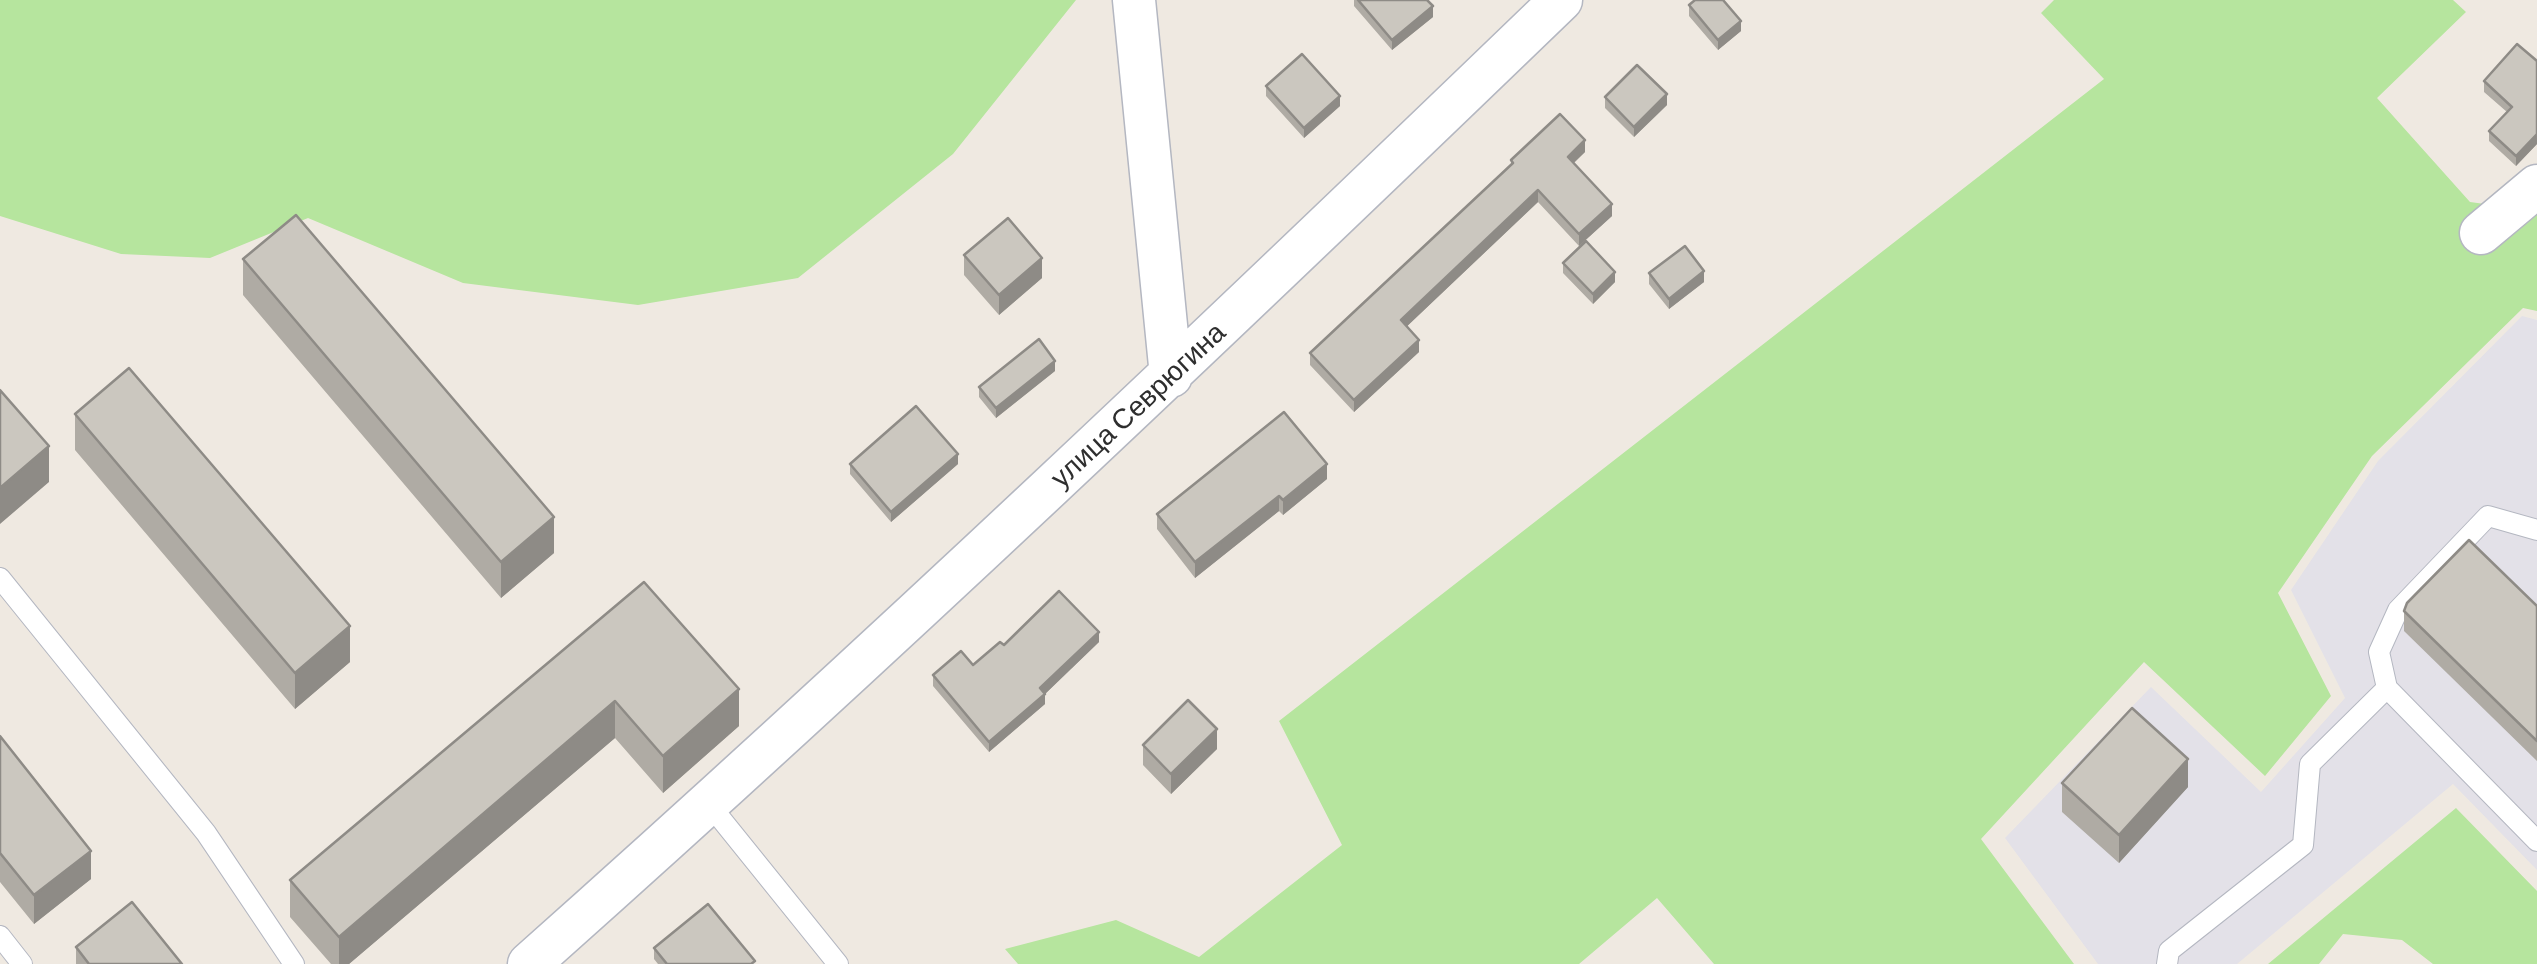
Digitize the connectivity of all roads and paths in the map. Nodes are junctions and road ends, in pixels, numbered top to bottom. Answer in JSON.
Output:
{"nodes":[{"id":1,"x":1134,"y":0,"type":"edge"},
{"id":2,"x":1562,"y":0,"type":"edge"},
{"id":3,"x":2537,"y":186,"type":"edge"},
{"id":4,"x":2482,"y":233,"type":"dead end"},
{"id":5,"x":1171,"y":376,"type":"junction"},
{"id":6,"x":2537,"y":530,"type":"edge"},
{"id":7,"x":0,"y":578,"type":"edge"},
{"id":8,"x":2387,"y":688,"type":"junction"},
{"id":9,"x":709,"y":804,"type":"junction"},
{"id":10,"x":2537,"y":841,"type":"edge"},
{"id":11,"x":0,"y":936,"type":"edge"},
{"id":12,"x":22,"y":964,"type":"edge"},
{"id":13,"x":294,"y":964,"type":"edge"},
{"id":14,"x":529,"y":964,"type":"edge"},
{"id":15,"x":838,"y":964,"type":"edge"},
{"id":16,"x":2167,"y":964,"type":"edge"}],
"edges":[{"from":1,"to":5,"type":"street"},
{"from":2,"to":5,"type":"street","name":"улица Севрюгина"},
{"from":3,"to":4,"type":"street"},
{"from":5,"to":9,"type":"street","name":"улица Севрюгина"},
{"from":6,"to":8,"type":"lane"},
{"from":7,"to":13,"type":"lane"},
{"from":8,"to":10,"type":"lane"},
{"from":8,"to":16,"type":"lane"},
{"from":9,"to":14,"type":"street","name":"улица Севрюгина"},
{"from":9,"to":15,"type":"lane"},
{"from":11,"to":12,"type":"lane"}]}
